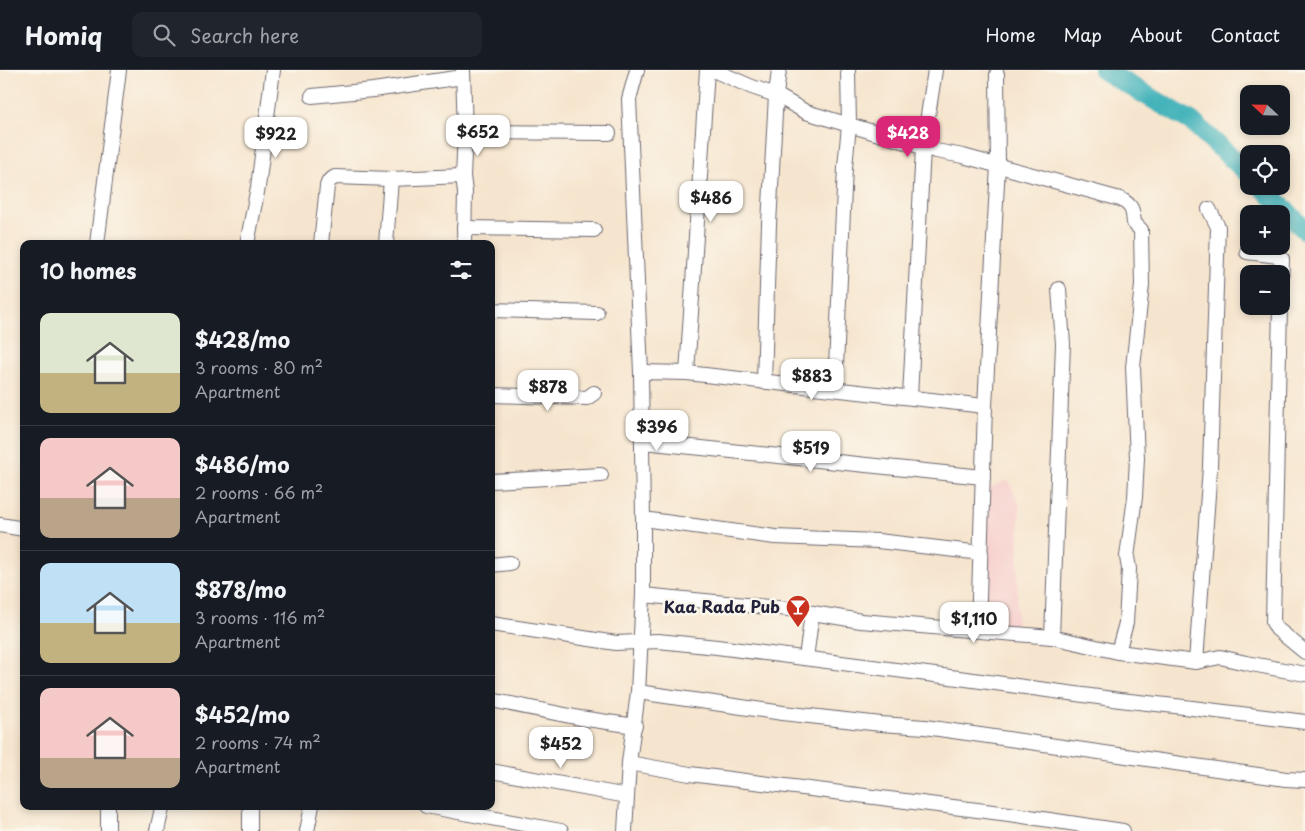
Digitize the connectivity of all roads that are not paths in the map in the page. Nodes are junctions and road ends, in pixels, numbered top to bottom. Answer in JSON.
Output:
{"nodes":[{"id":1,"x":119,"y":70,"type":"edge"},
{"id":2,"x":273,"y":70,"type":"edge"},
{"id":3,"x":636,"y":70,"type":"edge"},
{"id":4,"x":707,"y":70,"type":"edge"},
{"id":5,"x":713,"y":70,"type":"edge"},
{"id":6,"x":779,"y":70,"type":"edge"},
{"id":7,"x":848,"y":70,"type":"edge"},
{"id":8,"x":935,"y":70,"type":"edge"},
{"id":9,"x":463,"y":74,"type":"edge"},
{"id":10,"x":997,"y":74,"type":"dead end"},
{"id":11,"x":776,"y":95,"type":"junction"},
{"id":12,"x":312,"y":96,"type":"dead end"},
{"id":13,"x":849,"y":125,"type":"junction"},
{"id":14,"x":465,"y":132,"type":"junction"},
{"id":15,"x":609,"y":133,"type":"dead end"},
{"id":16,"x":923,"y":148,"type":"junction"},
{"id":17,"x":998,"y":165,"type":"junction"},
{"id":18,"x":463,"y":176,"type":"junction"},
{"id":19,"x":391,"y":179,"type":"junction"},
{"id":20,"x":1209,"y":209,"type":"dead end"},
{"id":21,"x":464,"y":228,"type":"junction"},
{"id":22,"x":594,"y":230,"type":"dead end"},
{"id":23,"x":98,"y":240,"type":"edge"},
{"id":24,"x":248,"y":240,"type":"edge"},
{"id":25,"x":321,"y":240,"type":"edge"},
{"id":26,"x":386,"y":240,"type":"edge"},
{"id":27,"x":464,"y":240,"type":"edge"},
{"id":28,"x":1270,"y":255,"type":"edge"},
{"id":29,"x":1282,"y":265,"type":"edge"},
{"id":30,"x":1059,"y":289,"type":"dead end"},
{"id":31,"x":495,"y":310,"type":"edge"},
{"id":32,"x":597,"y":312,"type":"dead end"},
{"id":33,"x":1280,"y":315,"type":"edge"},
{"id":34,"x":641,"y":372,"type":"junction"},
{"id":35,"x":687,"y":373,"type":"junction"},
{"id":36,"x":764,"y":382,"type":"junction"},
{"id":37,"x":835,"y":389,"type":"junction"},
{"id":38,"x":594,"y":393,"type":"dead end"},
{"id":39,"x":495,"y":395,"type":"edge"},
{"id":40,"x":910,"y":397,"type":"junction"},
{"id":41,"x":985,"y":406,"type":"junction"},
{"id":42,"x":643,"y":442,"type":"junction"},
{"id":43,"x":601,"y":475,"type":"dead end"},
{"id":44,"x":982,"y":477,"type":"junction"},
{"id":45,"x":495,"y":481,"type":"edge"},
{"id":46,"x":643,"y":519,"type":"junction"},
{"id":47,"x":0,"y":525,"type":"edge"},
{"id":48,"x":20,"y":528,"type":"edge"},
{"id":49,"x":981,"y":553,"type":"junction"},
{"id":50,"x":510,"y":563,"type":"dead end"},
{"id":51,"x":495,"y":565,"type":"edge"},
{"id":52,"x":643,"y":595,"type":"junction"},
{"id":53,"x":812,"y":613,"type":"junction"},
{"id":54,"x":495,"y":625,"type":"edge"},
{"id":55,"x":978,"y":630,"type":"junction"},
{"id":56,"x":1052,"y":637,"type":"junction"},
{"id":57,"x":640,"y":641,"type":"junction"},
{"id":58,"x":1118,"y":652,"type":"junction"},
{"id":59,"x":1305,"y":652,"type":"edge"},
{"id":60,"x":806,"y":658,"type":"junction"},
{"id":61,"x":1196,"y":662,"type":"junction"},
{"id":62,"x":1305,"y":674,"type":"edge"},
{"id":63,"x":638,"y":692,"type":"junction"},
{"id":64,"x":495,"y":701,"type":"edge"},
{"id":65,"x":1305,"y":722,"type":"edge"},
{"id":66,"x":634,"y":726,"type":"junction"},
{"id":67,"x":629,"y":763,"type":"junction"},
{"id":68,"x":495,"y":772,"type":"edge"},
{"id":69,"x":1305,"y":780,"type":"edge"},
{"id":70,"x":626,"y":796,"type":"junction"},
{"id":71,"x":108,"y":810,"type":"edge"},
{"id":72,"x":162,"y":810,"type":"edge"},
{"id":73,"x":250,"y":810,"type":"edge"},
{"id":74,"x":311,"y":810,"type":"edge"},
{"id":75,"x":448,"y":810,"type":"edge"},
{"id":76,"x":108,"y":831,"type":"edge"},
{"id":77,"x":157,"y":831,"type":"edge"},
{"id":78,"x":250,"y":831,"type":"edge"},
{"id":79,"x":307,"y":831,"type":"edge"},
{"id":80,"x":561,"y":831,"type":"edge"},
{"id":81,"x":625,"y":831,"type":"edge"},
{"id":82,"x":1123,"y":831,"type":"edge"}],
"edges":[{"from":1,"to":23,"type":"street"},
{"from":2,"to":24,"type":"street"},
{"from":3,"to":34,"type":"street"},
{"from":4,"to":35,"type":"street"},
{"from":5,"to":11,"type":"street"},
{"from":6,"to":11,"type":"street"},
{"from":7,"to":13,"type":"street"},
{"from":8,"to":16,"type":"street"},
{"from":9,"to":12,"type":"street"},
{"from":9,"to":14,"type":"street"},
{"from":10,"to":17,"type":"street"},
{"from":11,"to":13,"type":"street"},
{"from":11,"to":36,"type":"street"},
{"from":13,"to":16,"type":"street"},
{"from":13,"to":37,"type":"street"},
{"from":14,"to":15,"type":"street"},
{"from":14,"to":18,"type":"street"},
{"from":16,"to":17,"type":"street"},
{"from":16,"to":40,"type":"street"},
{"from":17,"to":41,"type":"street"},
{"from":17,"to":58,"type":"street"},
{"from":18,"to":19,"type":"street"},
{"from":18,"to":21,"type":"street"},
{"from":19,"to":25,"type":"street"},
{"from":19,"to":26,"type":"street"},
{"from":20,"to":61,"type":"street"},
{"from":21,"to":22,"type":"street"},
{"from":21,"to":27,"type":"street"},
{"from":28,"to":29,"type":"street"},
{"from":30,"to":56,"type":"street"},
{"from":31,"to":32,"type":"street"},
{"from":33,"to":59,"type":"street"},
{"from":34,"to":35,"type":"street"},
{"from":34,"to":42,"type":"street"},
{"from":35,"to":36,"type":"street"},
{"from":36,"to":37,"type":"street"},
{"from":37,"to":40,"type":"street"},
{"from":38,"to":39,"type":"street"},
{"from":40,"to":41,"type":"street"},
{"from":41,"to":44,"type":"street"},
{"from":42,"to":44,"type":"street"},
{"from":42,"to":46,"type":"street"},
{"from":43,"to":45,"type":"street"},
{"from":44,"to":49,"type":"street"},
{"from":46,"to":49,"type":"street"},
{"from":46,"to":52,"type":"street"},
{"from":47,"to":48,"type":"street"},
{"from":49,"to":55,"type":"street"},
{"from":50,"to":51,"type":"street"},
{"from":52,"to":53,"type":"street"},
{"from":52,"to":57,"type":"street"},
{"from":53,"to":55,"type":"street"},
{"from":53,"to":60,"type":"street"},
{"from":54,"to":57,"type":"street"},
{"from":55,"to":56,"type":"street"},
{"from":56,"to":58,"type":"street"},
{"from":57,"to":60,"type":"street"},
{"from":57,"to":63,"type":"street"},
{"from":58,"to":61,"type":"street"},
{"from":60,"to":65,"type":"street"},
{"from":61,"to":62,"type":"street"},
{"from":63,"to":66,"type":"street"},
{"from":63,"to":69,"type":"street"},
{"from":64,"to":66,"type":"street"},
{"from":66,"to":67,"type":"street"},
{"from":67,"to":70,"type":"street"},
{"from":67,"to":82,"type":"street"},
{"from":68,"to":70,"type":"street"},
{"from":70,"to":81,"type":"street"},
{"from":71,"to":76,"type":"street"},
{"from":72,"to":77,"type":"street"},
{"from":73,"to":78,"type":"street"},
{"from":74,"to":79,"type":"street"},
{"from":75,"to":80,"type":"street"}]}
